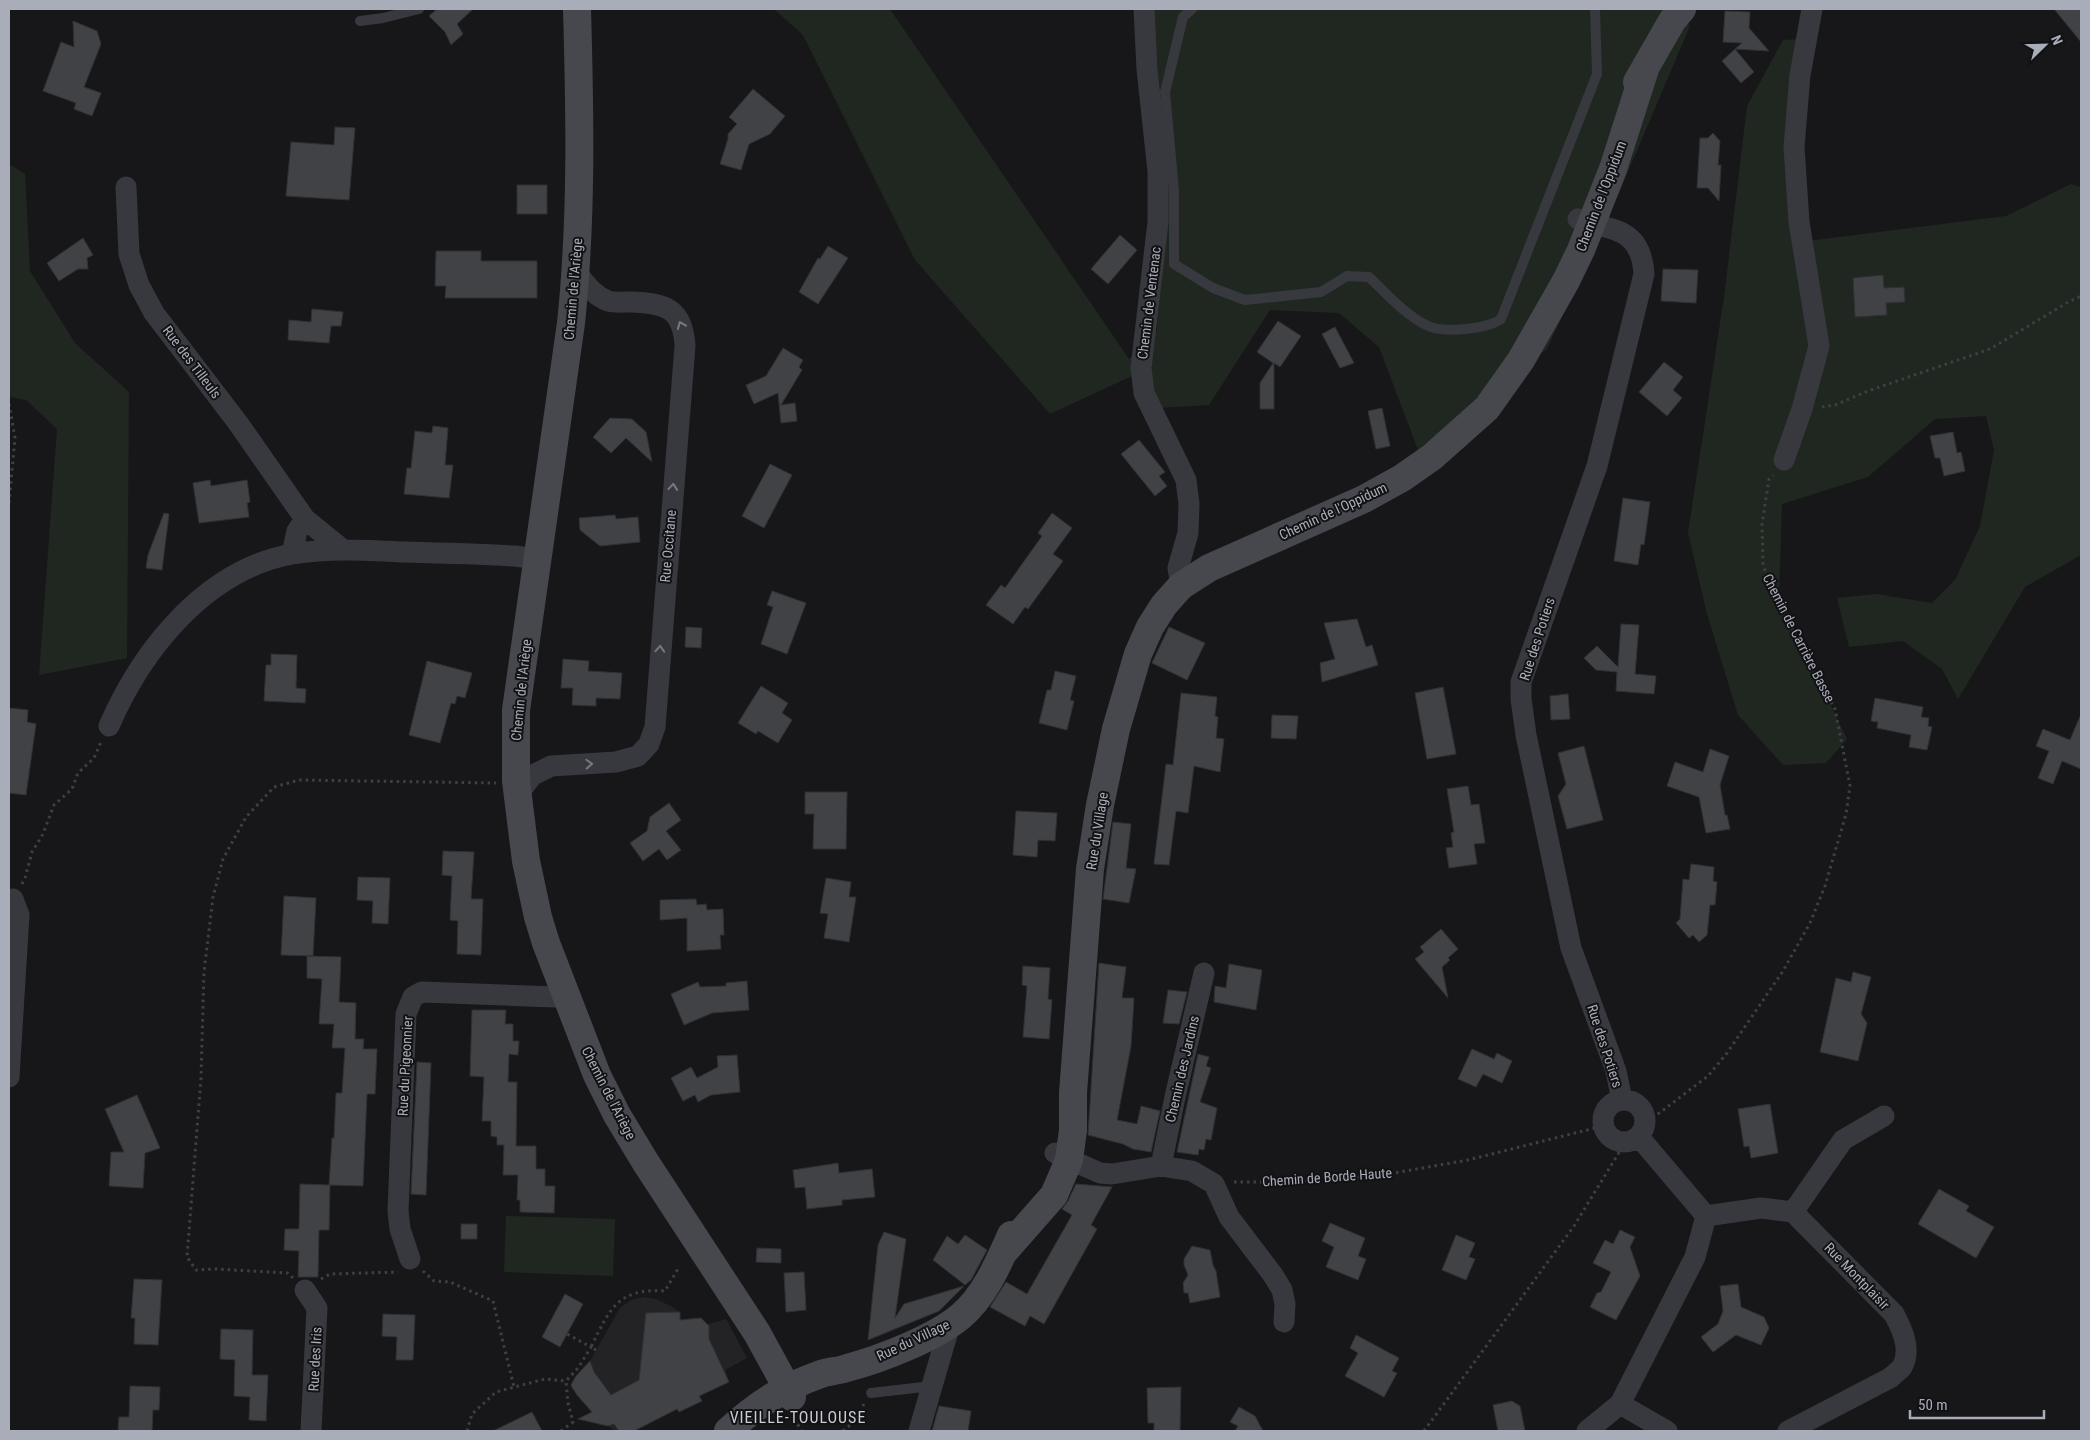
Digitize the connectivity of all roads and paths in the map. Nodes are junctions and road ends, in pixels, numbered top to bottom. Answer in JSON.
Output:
{"nodes":[{"id":1,"x":420,"y":9,"type":"edge"},
{"id":2,"x":577,"y":9,"type":"edge"},
{"id":3,"x":1144,"y":9,"type":"edge"},
{"id":4,"x":1192,"y":9,"type":"edge"},
{"id":5,"x":1595,"y":9,"type":"edge"},
{"id":6,"x":1682,"y":9,"type":"edge"},
{"id":7,"x":1812,"y":9,"type":"edge"},
{"id":8,"x":360,"y":21,"type":"dead end"},
{"id":9,"x":126,"y":188,"type":"dead end"},
{"id":10,"x":1586,"y":221,"type":"junction"},
{"id":11,"x":577,"y":273,"type":"junction"},
{"id":12,"x":2081,"y":296,"type":"edge"},
{"id":13,"x":610,"y":301,"type":"junction"},
{"id":14,"x":571,"y":323,"type":"junction"},
{"id":15,"x":9,"y":404,"type":"edge"},
{"id":16,"x":1802,"y":409,"type":"junction"},
{"id":17,"x":1784,"y":460,"type":"joint"},
{"id":18,"x":9,"y":503,"type":"edge"},
{"id":19,"x":305,"y":519,"type":"junction"},
{"id":20,"x":342,"y":549,"type":"junction"},
{"id":21,"x":292,"y":554,"type":"junction"},
{"id":22,"x":537,"y":559,"type":"junction"},
{"id":23,"x":1181,"y":586,"type":"junction"},
{"id":24,"x":109,"y":726,"type":"joint"},
{"id":25,"x":514,"y":745,"type":"junction"},
{"id":26,"x":551,"y":766,"type":"junction"},
{"id":27,"x":517,"y":788,"type":"junction"},
{"id":28,"x":12,"y":899,"type":"joint"},
{"id":29,"x":1204,"y":973,"type":"dead end"},
{"id":30,"x":564,"y":994,"type":"junction"},
{"id":31,"x":9,"y":1077,"type":"edge"},
{"id":32,"x":1622,"y":1100,"type":"junction"},
{"id":33,"x":1884,"y":1116,"type":"dead end"},
{"id":34,"x":1603,"y":1126,"type":"junction"},
{"id":35,"x":1636,"y":1133,"type":"junction"},
{"id":36,"x":1062,"y":1156,"type":"junction"},
{"id":37,"x":1161,"y":1166,"type":"junction"},
{"id":38,"x":1214,"y":1184,"type":"junction"},
{"id":39,"x":1793,"y":1212,"type":"junction"},
{"id":40,"x":1706,"y":1216,"type":"junction"},
{"id":41,"x":410,"y":1258,"type":"joint"},
{"id":42,"x":679,"y":1267,"type":"dead end"},
{"id":43,"x":288,"y":1273,"type":"dead end"},
{"id":44,"x":330,"y":1274,"type":"dead end"},
{"id":45,"x":434,"y":1281,"type":"dead end"},
{"id":46,"x":306,"y":1290,"type":"dead end"},
{"id":47,"x":1284,"y":1322,"type":"dead end"},
{"id":48,"x":950,"y":1324,"type":"junction"},
{"id":49,"x":568,"y":1334,"type":"dead end"},
{"id":50,"x":591,"y":1347,"type":"junction"},
{"id":51,"x":596,"y":1350,"type":"dead end"},
{"id":52,"x":566,"y":1381,"type":"junction"},
{"id":53,"x":934,"y":1386,"type":"junction"},
{"id":54,"x":514,"y":1387,"type":"junction"},
{"id":55,"x":871,"y":1393,"type":"dead end"},
{"id":56,"x":791,"y":1401,"type":"junction"},
{"id":57,"x":1620,"y":1404,"type":"junction"},
{"id":58,"x":860,"y":1411,"type":"dead end"},
{"id":59,"x":311,"y":1431,"type":"edge"},
{"id":60,"x":467,"y":1431,"type":"edge"},
{"id":61,"x":561,"y":1431,"type":"edge"},
{"id":62,"x":728,"y":1431,"type":"edge"},
{"id":63,"x":737,"y":1431,"type":"edge"},
{"id":64,"x":802,"y":1431,"type":"edge"},
{"id":65,"x":844,"y":1431,"type":"edge"},
{"id":66,"x":919,"y":1431,"type":"edge"},
{"id":67,"x":1424,"y":1431,"type":"edge"},
{"id":68,"x":1587,"y":1431,"type":"edge"},
{"id":69,"x":1667,"y":1431,"type":"edge"},
{"id":70,"x":1788,"y":1431,"type":"edge"}],
"edges":[{"from":1,"to":8,"type":"lane"},
{"from":2,"to":11,"type":"street","name":"Chemin de l'Ariège"},
{"from":3,"to":23,"type":"street","name":"Chemin de Ventenac"},
{"from":4,"to":5,"type":"lane"},
{"from":6,"to":10,"type":"street","name":"Chemin de l'Oppidum"},
{"from":7,"to":16,"type":"street"},
{"from":9,"to":19,"type":"street","name":"Rue des Tilleuls"},
{"from":10,"to":23,"type":"street","name":"Chemin de l'Oppidum"},
{"from":10,"to":32,"type":"street","name":"Rue des Potiers"},
{"from":11,"to":13,"type":"street"},
{"from":11,"to":14,"type":"street","name":"Chemin de l'Ariège"},
{"from":12,"to":16,"type":"path"},
{"from":13,"to":14,"type":"street","name":"Rue Occitane"},
{"from":26,"to":13,"type":"street","name":"Rue Occitane","one_way":true},
{"from":14,"to":22,"type":"street","name":"Chemin de l'Ariège"},
{"from":15,"to":18,"type":"path"},
{"from":16,"to":17,"type":"street"},
{"from":17,"to":35,"type":"path","name":"Chemin de Carrière Basse"},
{"from":19,"to":20,"type":"street","name":"Rue des Tilleuls"},
{"from":19,"to":21,"type":"street"},
{"from":20,"to":21,"type":"street"},
{"from":20,"to":22,"type":"street"},
{"from":21,"to":24,"type":"street"},
{"from":22,"to":25,"type":"street","name":"Chemin de l'Ariège"},
{"from":23,"to":36,"type":"street","name":"Rue du Village"},
{"from":24,"to":28,"type":"path"},
{"from":25,"to":26,"type":"street","name":"Rue Occitane"},
{"from":25,"to":27,"type":"street","name":"Chemin de l'Ariège"},
{"from":26,"to":27,"type":"street","name":"Rue Occitane"},
{"from":27,"to":30,"type":"street","name":"Chemin de l'Ariège"},
{"from":27,"to":43,"type":"path"},
{"from":28,"to":31,"type":"street"},
{"from":29,"to":37,"type":"street","name":"Chemin des Jardins"},
{"from":30,"to":41,"type":"street","name":"Rue du Pigeonnier"},
{"from":30,"to":56,"type":"street","name":"Chemin de l'Ariège"},
{"from":32,"to":34,"type":"street","name":"Rue des Potiers"},
{"from":32,"to":35,"type":"street","name":"Rue des Potiers"},
{"from":33,"to":39,"type":"street"},
{"from":34,"to":35,"type":"street"},
{"from":34,"to":38,"type":"path","name":"Chemin de Borde Haute"},
{"from":35,"to":40,"type":"street"},
{"from":35,"to":67,"type":"path"},
{"from":36,"to":37,"type":"street"},
{"from":36,"to":48,"type":"street","name":"Rue du Village"},
{"from":37,"to":38,"type":"street"},
{"from":38,"to":47,"type":"street"},
{"from":39,"to":40,"type":"street"},
{"from":39,"to":70,"type":"street","name":"Rue Montplaisir"},
{"from":40,"to":57,"type":"street"},
{"from":41,"to":44,"type":"path"},
{"from":42,"to":50,"type":"path"},
{"from":45,"to":54,"type":"path"},
{"from":46,"to":59,"type":"street","name":"Rue des Iris"},
{"from":48,"to":53,"type":"street"},
{"from":48,"to":56,"type":"street","name":"Rue du Village"},
{"from":49,"to":50,"type":"path"},
{"from":50,"to":51,"type":"path"},
{"from":50,"to":52,"type":"path"},
{"from":52,"to":54,"type":"path"},
{"from":52,"to":61,"type":"path"},
{"from":53,"to":55,"type":"lane"},
{"from":53,"to":66,"type":"street"},
{"from":54,"to":60,"type":"path"},
{"from":56,"to":62,"type":"street","name":"Rue du Village"},
{"from":56,"to":63,"type":"street","name":"Rue du Village"},
{"from":56,"to":64,"type":"path"},
{"from":57,"to":68,"type":"street"},
{"from":57,"to":69,"type":"street"},
{"from":58,"to":65,"type":"path"}]}
